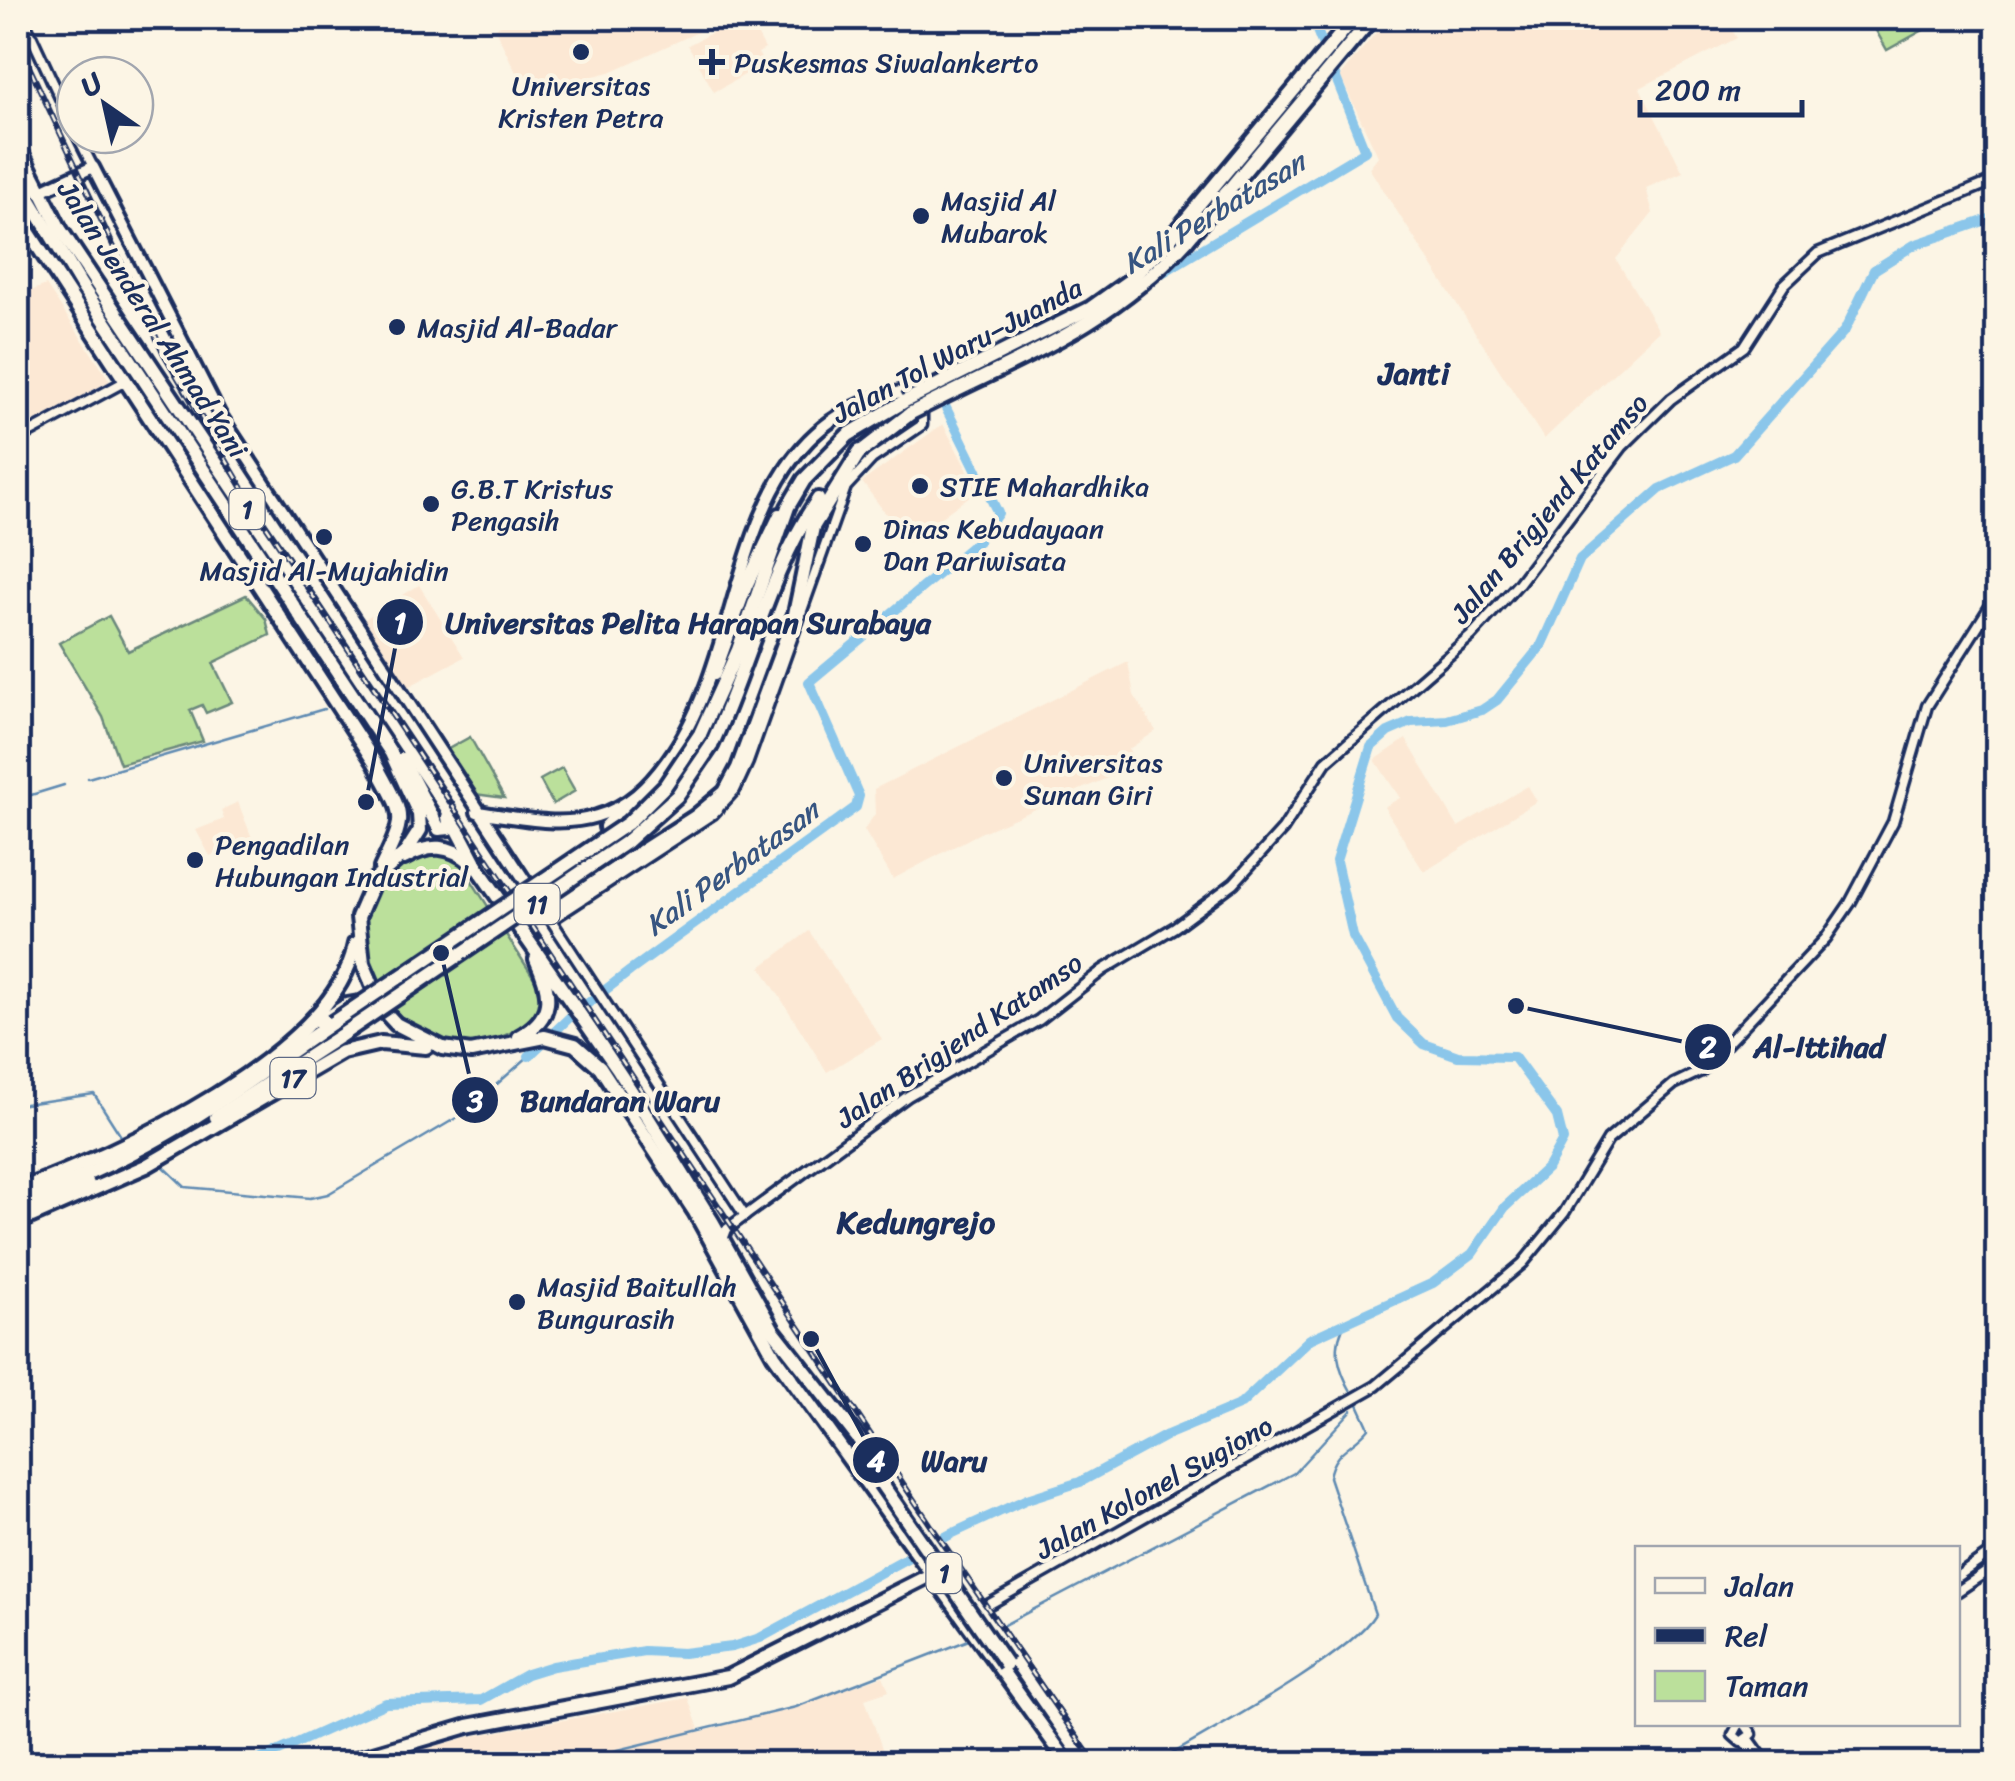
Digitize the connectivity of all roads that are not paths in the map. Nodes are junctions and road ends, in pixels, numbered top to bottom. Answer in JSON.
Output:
{"nodes":[{"id":1,"x":23,"y":18,"type":"edge"},
{"id":2,"x":1354,"y":18,"type":"edge"},
{"id":3,"x":1372,"y":18,"type":"edge"},
{"id":4,"x":55,"y":87,"type":"edge"},
{"id":5,"x":18,"y":146,"type":"edge"},
{"id":6,"x":86,"y":155,"type":"edge"},
{"id":7,"x":92,"y":167,"type":"junction"},
{"id":8,"x":1998,"y":178,"type":"edge"},
{"id":9,"x":18,"y":180,"type":"edge"},
{"id":10,"x":39,"y":192,"type":"junction"},
{"id":11,"x":18,"y":216,"type":"edge"},
{"id":12,"x":1180,"y":238,"type":"junction"},
{"id":13,"x":122,"y":383,"type":"junction"},
{"id":14,"x":909,"y":401,"type":"junction"},
{"id":15,"x":18,"y":439,"type":"edge"},
{"id":16,"x":860,"y":451,"type":"junction"},
{"id":17,"x":179,"y":468,"type":"junction"},
{"id":18,"x":788,"y":506,"type":"junction"},
{"id":19,"x":251,"y":539,"type":"junction"},
{"id":20,"x":1998,"y":594,"type":"edge"},
{"id":21,"x":714,"y":674,"type":"junction"},
{"id":22,"x":342,"y":712,"type":"junction"},
{"id":23,"x":382,"y":740,"type":"junction"},
{"id":24,"x":390,"y":753,"type":"junction"},
{"id":25,"x":375,"y":764,"type":"junction"},
{"id":26,"x":430,"y":784,"type":"junction"},
{"id":27,"x":408,"y":786,"type":"junction"},
{"id":28,"x":632,"y":800,"type":"junction"},
{"id":29,"x":477,"y":812,"type":"junction"},
{"id":30,"x":647,"y":848,"type":"junction"},
{"id":31,"x":383,"y":870,"type":"junction"},
{"id":32,"x":479,"y":870,"type":"junction"},
{"id":33,"x":549,"y":916,"type":"junction"},
{"id":34,"x":354,"y":933,"type":"junction"},
{"id":35,"x":526,"y":939,"type":"junction"},
{"id":36,"x":336,"y":1030,"type":"junction"},
{"id":37,"x":300,"y":1034,"type":"junction"},
{"id":38,"x":498,"y":1046,"type":"junction"},
{"id":39,"x":443,"y":1048,"type":"junction"},
{"id":40,"x":310,"y":1066,"type":"junction"},
{"id":41,"x":138,"y":1154,"type":"junction"},
{"id":42,"x":18,"y":1190,"type":"edge"},
{"id":43,"x":18,"y":1200,"type":"edge"},
{"id":44,"x":18,"y":1215,"type":"edge"},
{"id":45,"x":745,"y":1216,"type":"junction"},
{"id":46,"x":726,"y":1236,"type":"junction"},
{"id":47,"x":768,"y":1330,"type":"junction"},
{"id":48,"x":1998,"y":1548,"type":"edge"},
{"id":49,"x":940,"y":1553,"type":"junction"},
{"id":50,"x":925,"y":1561,"type":"junction"},
{"id":51,"x":1998,"y":1564,"type":"edge"},
{"id":52,"x":1960,"y":1575,"type":"edge"},
{"id":53,"x":911,"y":1588,"type":"junction"},
{"id":54,"x":1960,"y":1589,"type":"edge"},
{"id":55,"x":948,"y":1592,"type":"junction"},
{"id":56,"x":978,"y":1610,"type":"junction"},
{"id":57,"x":985,"y":1633,"type":"junction"},
{"id":58,"x":1748,"y":1728,"type":"edge"},
{"id":59,"x":1077,"y":1762,"type":"edge"},
{"id":60,"x":339,"y":1764,"type":"edge"},
{"id":61,"x":1763,"y":1764,"type":"edge"}],
"edges":[{"from":1,"to":4,"type":"street"},
{"from":2,"to":12,"type":"highway","name":"Jalan Tol Waru–Juanda","number":"11"},
{"from":3,"to":12,"type":"highway","name":"Jalan Tol Waru–Juanda","number":"11"},
{"from":5,"to":10,"type":"highway","name":"Jalan Jenderal Ahmad Yani","number":"1"},
{"from":6,"to":7,"type":"street"},
{"from":7,"to":10,"type":"main road"},
{"from":7,"to":29,"type":"main road"},
{"from":8,"to":45,"type":"street","name":"Jalan Brigjend Katamso"},
{"from":9,"to":19,"type":"highway","name":"Jalan Jenderal Ahmad Yani","number":"1"},
{"from":10,"to":26,"type":"highway","name":"Jalan Jenderal Ahmad Yani","number":"1"},
{"from":11,"to":13,"type":"highway","number":"1"},
{"from":12,"to":14,"type":"highway","name":"Jalan Tol Waru–Juanda","number":"11","bridge":true},
{"from":13,"to":15,"type":"street"},
{"from":13,"to":17,"type":"highway","number":"1"},
{"from":14,"to":16,"type":"highway","name":"Jalan Tol Waru–Juanda","number":"11"},
{"from":14,"to":18,"type":"highway","name":"Jalan Tol Waru–Juanda","number":"11"},
{"from":14,"to":21,"type":"main road"},
{"from":14,"to":33,"type":"street"},
{"from":16,"to":30,"type":"highway"},
{"from":16,"to":36,"type":"highway","name":"Jalan Tol Waru–Juanda","number":"11","bridge":true},
{"from":17,"to":19,"type":"highway"},
{"from":17,"to":22,"type":"highway","number":"1"},
{"from":18,"to":21,"type":"highway"},
{"from":18,"to":36,"type":"highway","name":"Jalan Tol Waru–Juanda","number":"11","bridge":true},
{"from":19,"to":23,"type":"highway","name":"Jalan Jenderal Ahmad Yani","number":"1"},
{"from":20,"to":56,"type":"street","name":"Jalan Kolonel Sugiono"},
{"from":21,"to":28,"type":"main road"},
{"from":22,"to":24,"type":"highway"},
{"from":22,"to":25,"type":"highway","number":"1"},
{"from":23,"to":24,"type":"highway","name":"Jalan Jenderal Ahmad Yani","number":"1"},
{"from":23,"to":26,"type":"highway"},
{"from":24,"to":27,"type":"highway","name":"Jalan Jenderal Ahmad Yani","number":"1"},
{"from":25,"to":27,"type":"highway"},
{"from":25,"to":31,"type":"highway","number":"1"},
{"from":26,"to":32,"type":"highway","name":"Jalan Jenderal Ahmad Yani","number":"1"},
{"from":27,"to":31,"type":"highway","name":"Jalan Jenderal Ahmad Yani","number":"1"},
{"from":28,"to":29,"type":"main road"},
{"from":28,"to":30,"type":"highway"},
{"from":29,"to":33,"type":"main road"},
{"from":30,"to":33,"type":"highway"},
{"from":31,"to":32,"type":"highway","number":"1"},
{"from":31,"to":34,"type":"highway","number":"1"},
{"from":32,"to":35,"type":"highway","number":"1"},
{"from":33,"to":45,"type":"street"},
{"from":34,"to":37,"type":"highway","number":"17"},
{"from":34,"to":39,"type":"highway","number":"1"},
{"from":35,"to":38,"type":"highway"},
{"from":35,"to":46,"type":"highway","number":"1"},
{"from":36,"to":41,"type":"highway","name":"Jalan Tol Waru–Juanda","number":"11"},
{"from":36,"to":41,"type":"highway","name":"Jalan Tol Waru–Juanda","number":"11"},
{"from":37,"to":40,"type":"highway"},
{"from":37,"to":41,"type":"highway","number":"17"},
{"from":38,"to":39,"type":"highway","number":"1"},
{"from":38,"to":47,"type":"highway","number":"1"},
{"from":39,"to":40,"type":"highway","number":"17"},
{"from":40,"to":41,"type":"highway","number":"17"},
{"from":41,"to":42,"type":"highway"},
{"from":41,"to":43,"type":"highway","name":"Jalan Tol Waru–Juanda","number":"11"},
{"from":41,"to":44,"type":"highway","number":"17"},
{"from":41,"to":44,"type":"highway","name":"Jalan Tol Waru–Juanda","number":"11"},
{"from":45,"to":46,"type":"street","name":"Jalan Brigjend Katamso"},
{"from":46,"to":47,"type":"highway","number":"1"},
{"from":47,"to":49,"type":"highway"},
{"from":47,"to":50,"type":"highway"},
{"from":47,"to":59,"type":"highway","number":"1","bridge":true},
{"from":48,"to":52,"type":"street"},
{"from":49,"to":50,"type":"highway"},
{"from":49,"to":56,"type":"highway"},
{"from":50,"to":53,"type":"highway"},
{"from":50,"to":55,"type":"highway"},
{"from":51,"to":54,"type":"street"},
{"from":53,"to":55,"type":"highway"},
{"from":53,"to":60,"type":"highway"},
{"from":55,"to":57,"type":"highway"},
{"from":56,"to":57,"type":"highway"},
{"from":57,"to":59,"type":"highway"},
{"from":58,"to":61,"type":"street"}]}
